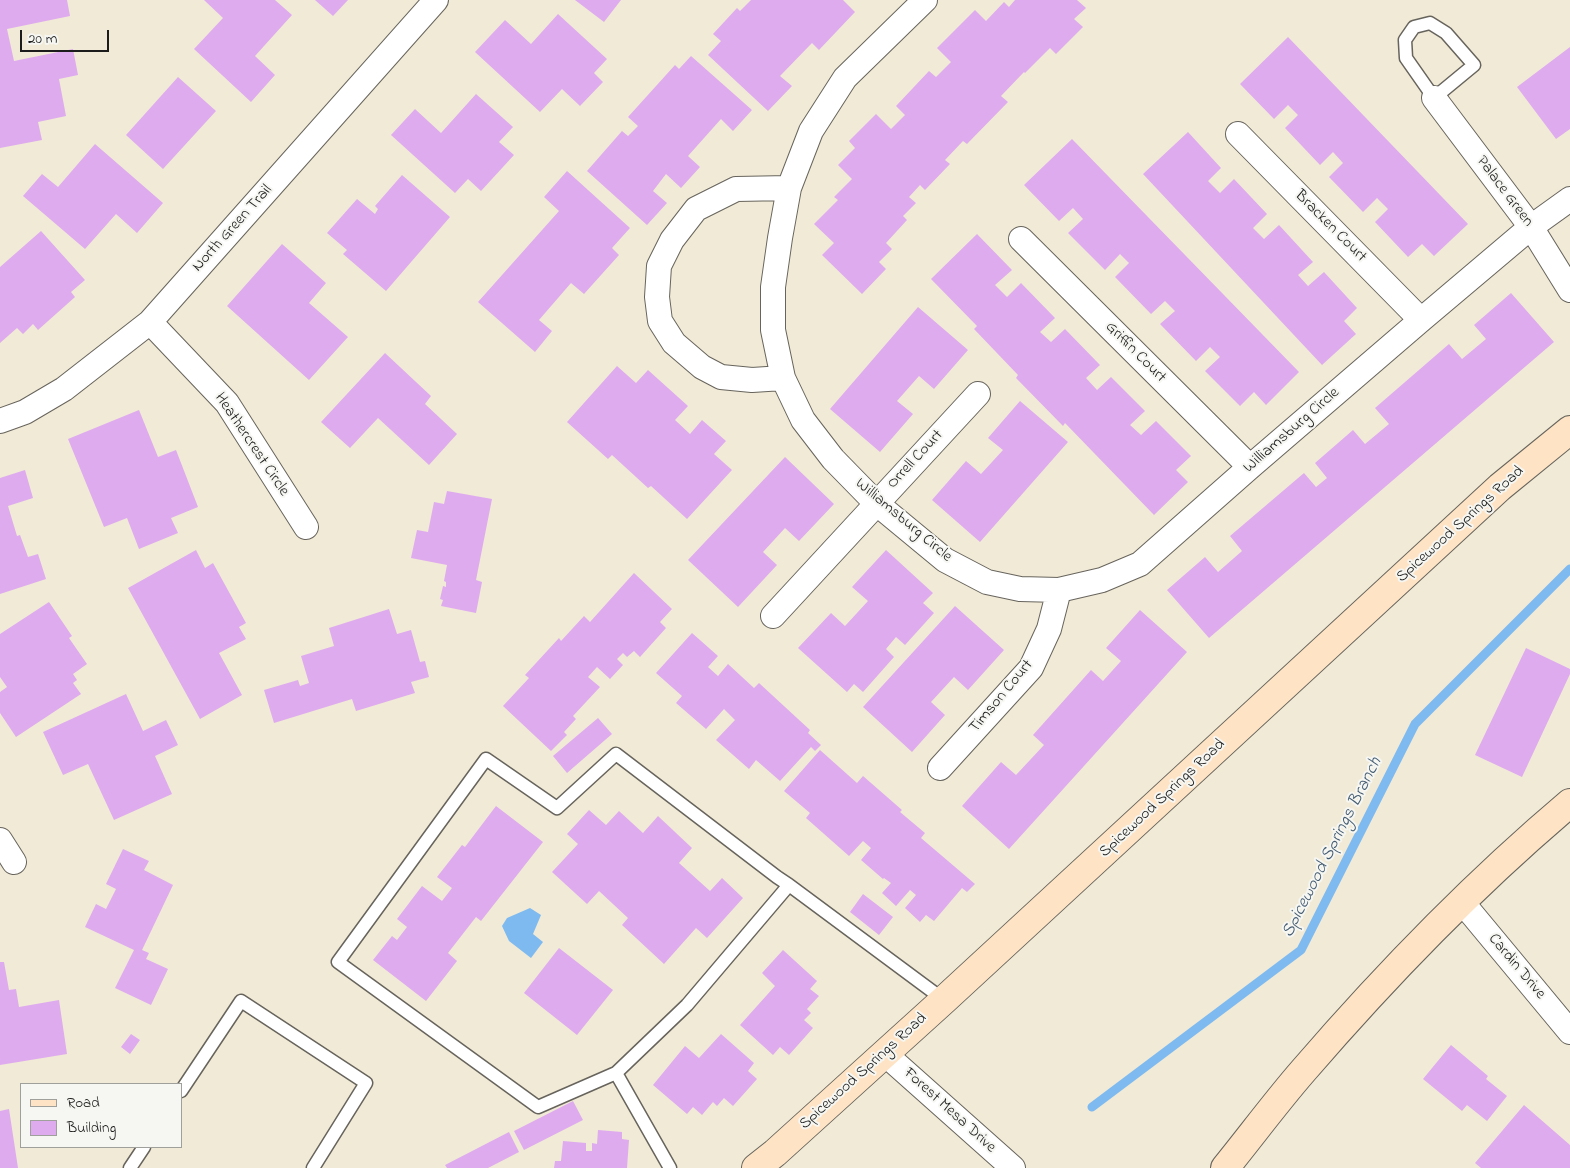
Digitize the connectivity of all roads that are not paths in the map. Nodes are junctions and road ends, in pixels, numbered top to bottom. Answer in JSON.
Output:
{"nodes":[{"id":1,"x":436,"y":0,"type":"edge"},
{"id":2,"x":925,"y":0,"type":"edge"},
{"id":3,"x":1434,"y":98,"type":"junction"},
{"id":4,"x":1238,"y":134,"type":"dead end"},
{"id":5,"x":788,"y":188,"type":"junction"},
{"id":6,"x":1570,"y":199,"type":"edge"},
{"id":7,"x":1531,"y":227,"type":"junction"},
{"id":8,"x":1021,"y":239,"type":"dead end"},
{"id":9,"x":1570,"y":290,"type":"edge"},
{"id":10,"x":1421,"y":320,"type":"junction"},
{"id":11,"x":150,"y":322,"type":"junction"},
{"id":12,"x":783,"y":378,"type":"junction"},
{"id":13,"x":978,"y":394,"type":"dead end"},
{"id":14,"x":0,"y":421,"type":"edge"},
{"id":15,"x":1570,"y":430,"type":"edge"},
{"id":16,"x":1250,"y":467,"type":"junction"},
{"id":17,"x":876,"y":503,"type":"junction"},
{"id":18,"x":306,"y":527,"type":"dead end"},
{"id":19,"x":1059,"y":590,"type":"junction"},
{"id":20,"x":773,"y":616,"type":"dead end"},
{"id":21,"x":940,"y":768,"type":"dead end"},
{"id":22,"x":1570,"y":803,"type":"edge"},
{"id":23,"x":0,"y":840,"type":"edge"},
{"id":24,"x":14,"y":862,"type":"dead end"},
{"id":25,"x":789,"y":886,"type":"junction"},
{"id":26,"x":1462,"y":902,"type":"junction"},
{"id":27,"x":944,"y":1000,"type":"junction"},
{"id":28,"x":1570,"y":1032,"type":"edge"},
{"id":29,"x":885,"y":1054,"type":"junction"},
{"id":30,"x":616,"y":1073,"type":"junction"},
{"id":31,"x":182,"y":1090,"type":"edge"},
{"id":32,"x":143,"y":1148,"type":"edge"},
{"id":33,"x":130,"y":1168,"type":"edge"},
{"id":34,"x":313,"y":1168,"type":"edge"},
{"id":35,"x":670,"y":1168,"type":"edge"},
{"id":36,"x":756,"y":1168,"type":"edge"},
{"id":37,"x":1013,"y":1168,"type":"edge"},
{"id":38,"x":1225,"y":1168,"type":"edge"}],
"edges":[{"from":1,"to":11,"type":"street","name":"North Green Trail"},
{"from":2,"to":5,"type":"street","name":"Williamsburg Circle"},
{"from":3,"to":3,"type":"lane"},
{"from":3,"to":7,"type":"street","name":"Palace Green"},
{"from":4,"to":10,"type":"street","name":"Bracken Court"},
{"from":5,"to":12,"type":"street","name":"Williamsburg Circle"},
{"from":5,"to":12,"type":"street"},
{"from":6,"to":7,"type":"street","name":"Williamsburg Circle"},
{"from":7,"to":9,"type":"street","name":"Palace Green"},
{"from":7,"to":10,"type":"street","name":"Williamsburg Circle"},
{"from":8,"to":16,"type":"street","name":"Griffin Court"},
{"from":10,"to":16,"type":"street","name":"Williamsburg Circle"},
{"from":11,"to":14,"type":"street","name":"North Green Trail"},
{"from":11,"to":18,"type":"street","name":"Heathercrest Circle"},
{"from":12,"to":17,"type":"street","name":"Williamsburg Circle"},
{"from":13,"to":17,"type":"street","name":"Orrell Court"},
{"from":15,"to":27,"type":"main road","name":"Spicewood Springs Road"},
{"from":16,"to":19,"type":"street","name":"Williamsburg Circle"},
{"from":17,"to":19,"type":"street","name":"Williamsburg Circle"},
{"from":17,"to":20,"type":"street","name":"Orrell Court"},
{"from":19,"to":21,"type":"street","name":"Timson Court"},
{"from":22,"to":26,"type":"main road"},
{"from":23,"to":24,"type":"street"},
{"from":25,"to":27,"type":"lane"},
{"from":25,"to":30,"type":"lane"},
{"from":25,"to":30,"type":"lane"},
{"from":26,"to":28,"type":"street","name":"Cardin Drive"},
{"from":26,"to":38,"type":"main road"},
{"from":27,"to":29,"type":"main road","name":"Spicewood Springs Road"},
{"from":29,"to":36,"type":"main road","name":"Spicewood Springs Road"},
{"from":29,"to":37,"type":"street","name":"Forest Mesa Drive"},
{"from":30,"to":35,"type":"lane"},
{"from":31,"to":34,"type":"lane"},
{"from":32,"to":33,"type":"lane"}]}
